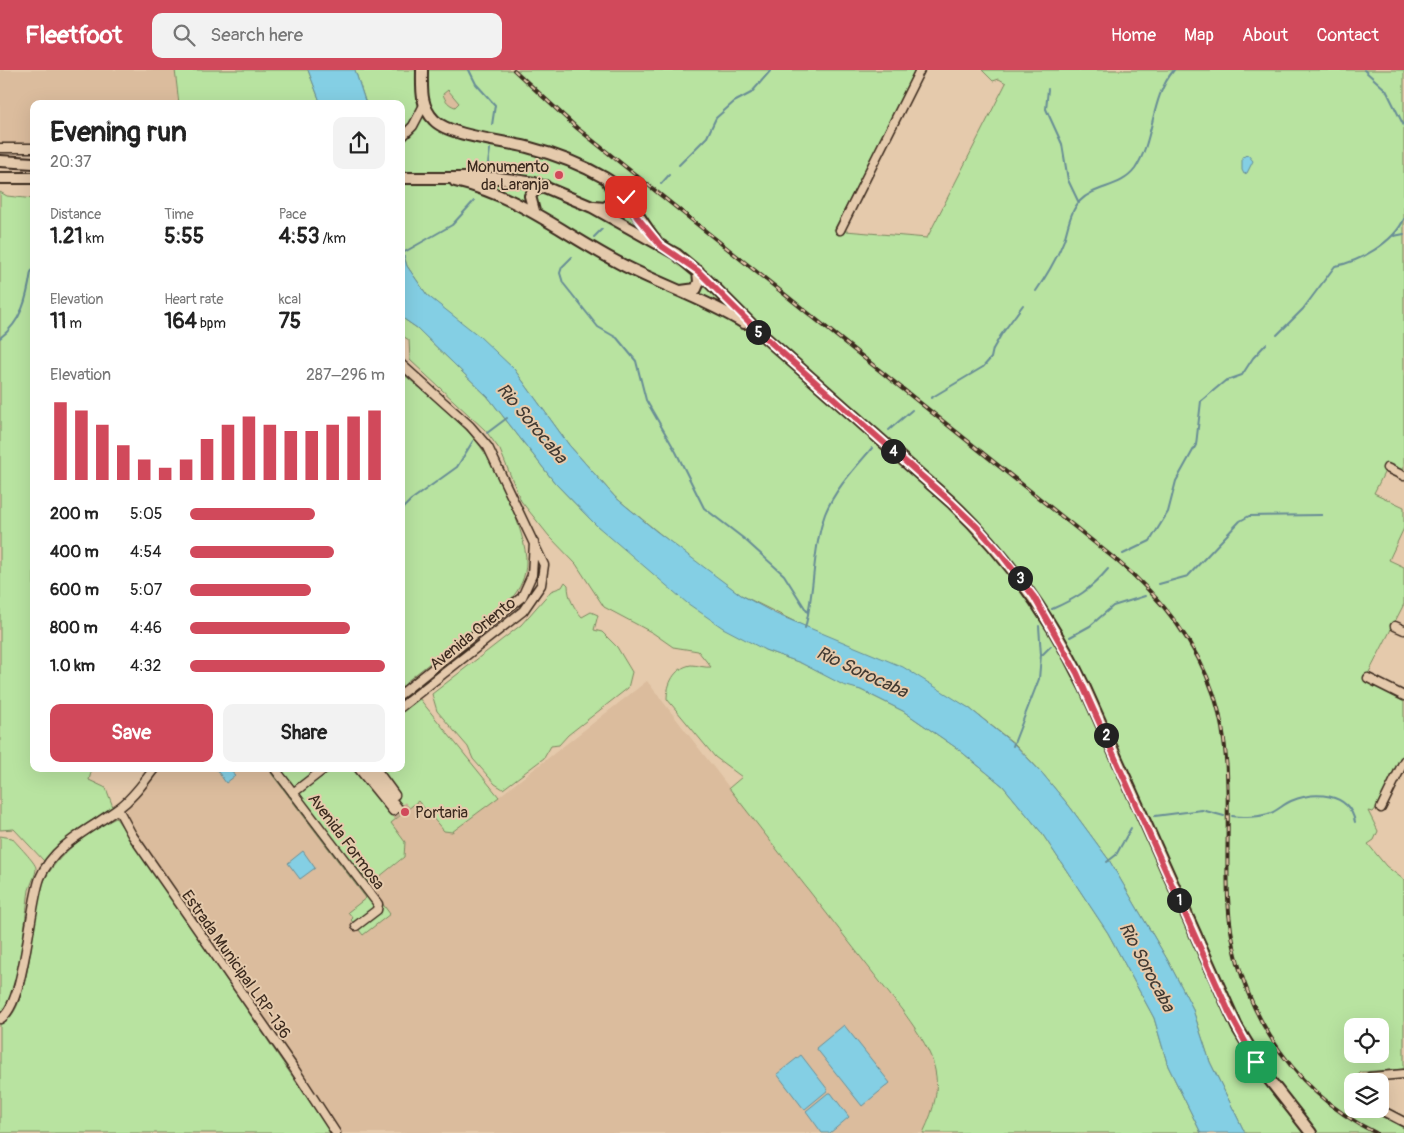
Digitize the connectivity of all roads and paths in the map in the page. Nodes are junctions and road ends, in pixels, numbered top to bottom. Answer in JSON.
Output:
{"nodes":[{"id":1,"x":422,"y":70,"type":"edge"},
{"id":2,"x":920,"y":70,"type":"edge"},
{"id":3,"x":424,"y":105,"type":"junction"},
{"id":4,"x":405,"y":134,"type":"edge"},
{"id":5,"x":0,"y":148,"type":"edge"},
{"id":6,"x":30,"y":148,"type":"edge"},
{"id":7,"x":0,"y":161,"type":"edge"},
{"id":8,"x":30,"y":163,"type":"edge"},
{"id":9,"x":0,"y":178,"type":"edge"},
{"id":10,"x":30,"y":178,"type":"edge"},
{"id":11,"x":405,"y":178,"type":"edge"},
{"id":12,"x":438,"y":178,"type":"junction"},
{"id":13,"x":606,"y":179,"type":"junction"},
{"id":14,"x":545,"y":186,"type":"junction"},
{"id":15,"x":592,"y":207,"type":"junction"},
{"id":16,"x":534,"y":211,"type":"junction"},
{"id":17,"x":840,"y":230,"type":"dead end"},
{"id":18,"x":660,"y":245,"type":"junction"},
{"id":19,"x":698,"y":271,"type":"junction"},
{"id":20,"x":680,"y":291,"type":"junction"},
{"id":21,"x":760,"y":333,"type":"junction"},
{"id":22,"x":405,"y":368,"type":"edge"},
{"id":23,"x":1387,"y":468,"type":"dead end"},
{"id":24,"x":1404,"y":476,"type":"edge"},
{"id":25,"x":534,"y":541,"type":"junction"},
{"id":26,"x":1394,"y":626,"type":"dead end"},
{"id":27,"x":1404,"y":630,"type":"edge"},
{"id":28,"x":1368,"y":678,"type":"dead end"},
{"id":29,"x":405,"y":691,"type":"edge"},
{"id":30,"x":1404,"y":696,"type":"edge"},
{"id":31,"x":405,"y":704,"type":"edge"},
{"id":32,"x":1404,"y":762,"type":"edge"},
{"id":33,"x":152,"y":772,"type":"edge"},
{"id":34,"x":277,"y":772,"type":"edge"},
{"id":35,"x":320,"y":772,"type":"edge"},
{"id":36,"x":362,"y":772,"type":"edge"},
{"id":37,"x":369,"y":772,"type":"edge"},
{"id":38,"x":378,"y":772,"type":"edge"},
{"id":39,"x":293,"y":793,"type":"junction"},
{"id":40,"x":398,"y":808,"type":"junction"},
{"id":41,"x":1382,"y":808,"type":"dead end"},
{"id":42,"x":118,"y":809,"type":"junction"},
{"id":43,"x":356,"y":926,"type":"dead end"},
{"id":44,"x":0,"y":1019,"type":"edge"},
{"id":45,"x":1404,"y":1074,"type":"edge"},
{"id":46,"x":1389,"y":1075,"type":"edge"},
{"id":47,"x":1389,"y":1114,"type":"edge"},
{"id":48,"x":1404,"y":1122,"type":"edge"},
{"id":49,"x":336,"y":1133,"type":"edge"},
{"id":50,"x":1311,"y":1133,"type":"edge"}],
"edges":[{"from":1,"to":3,"type":"main road"},
{"from":2,"to":17,"type":"street"},
{"from":3,"to":4,"type":"street"},
{"from":3,"to":13,"type":"main road"},
{"from":5,"to":6,"type":"street"},
{"from":7,"to":8,"type":"main road"},
{"from":9,"to":10,"type":"main road"},
{"from":11,"to":12,"type":"main road"},
{"from":12,"to":14,"type":"main road"},
{"from":12,"to":16,"type":"main road"},
{"from":13,"to":15,"type":"main road"},
{"from":13,"to":18,"type":"main road"},
{"from":14,"to":15,"type":"main road"},
{"from":14,"to":16,"type":"main road"},
{"from":15,"to":18,"type":"main road"},
{"from":16,"to":20,"type":"main road"},
{"from":18,"to":19,"type":"main road"},
{"from":19,"to":20,"type":"main road"},
{"from":19,"to":21,"type":"main road"},
{"from":20,"to":21,"type":"main road"},
{"from":21,"to":50,"type":"main road"},
{"from":22,"to":25,"type":"street","name":"Avenida Oriento"},
{"from":23,"to":24,"type":"street"},
{"from":25,"to":29,"type":"street","name":"Avenida Oriento"},
{"from":25,"to":31,"type":"street","name":"Avenida Oriento"},
{"from":26,"to":27,"type":"street"},
{"from":28,"to":30,"type":"street"},
{"from":32,"to":41,"type":"street"},
{"from":33,"to":42,"type":"street"},
{"from":34,"to":39,"type":"street","name":"Avenida Formosa"},
{"from":35,"to":39,"type":"street"},
{"from":36,"to":40,"type":"street"},
{"from":37,"to":40,"type":"street"},
{"from":38,"to":40,"type":"street"},
{"from":39,"to":43,"type":"street","name":"Avenida Formosa"},
{"from":42,"to":44,"type":"street"},
{"from":42,"to":49,"type":"street","name":"Estrada Municipal LRP-136"},
{"from":45,"to":46,"type":"street"},
{"from":47,"to":48,"type":"street"}]}
